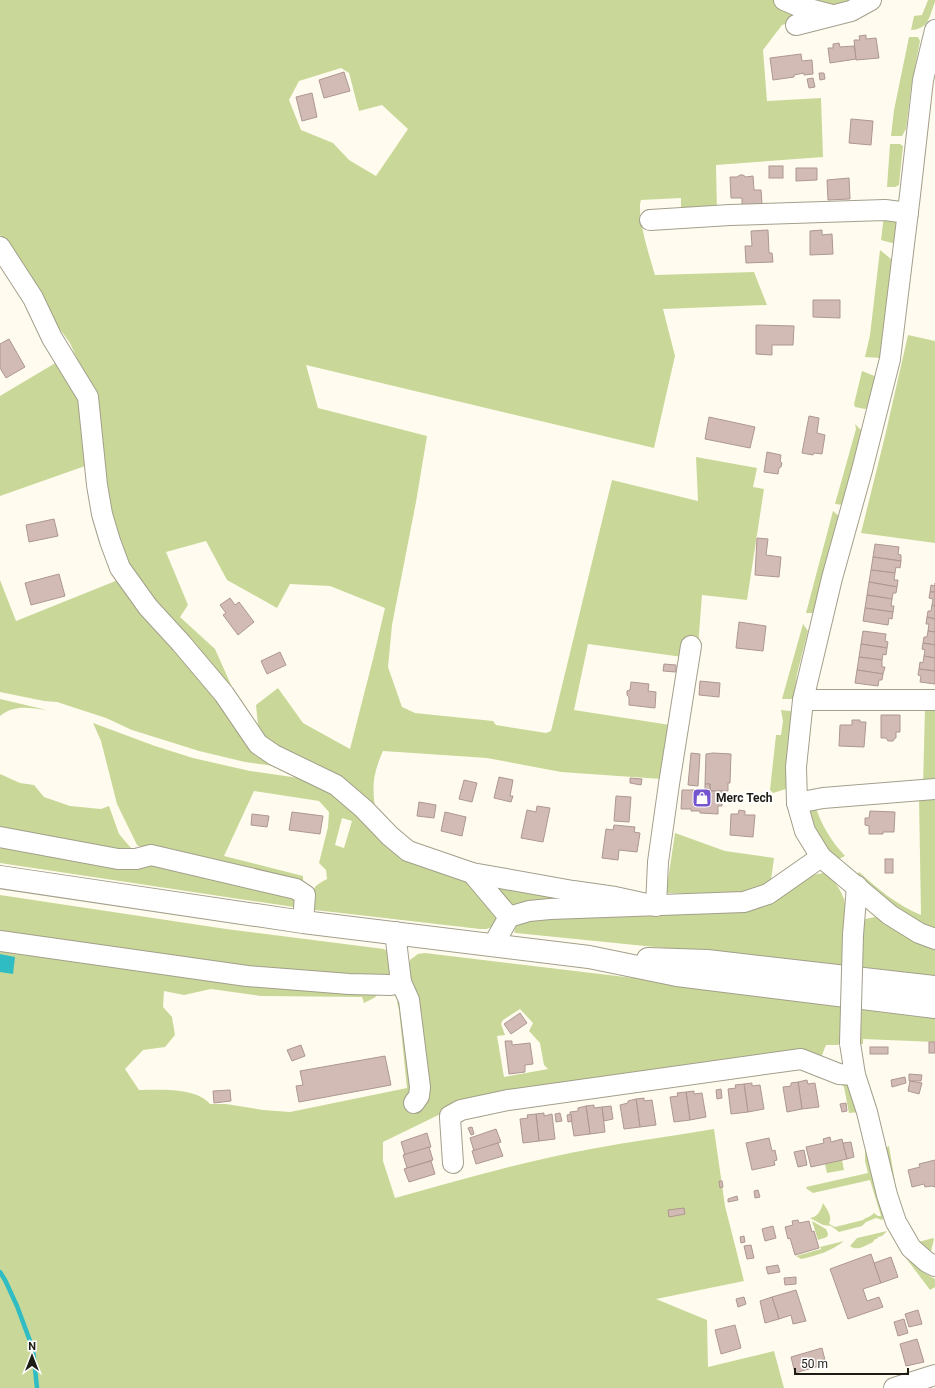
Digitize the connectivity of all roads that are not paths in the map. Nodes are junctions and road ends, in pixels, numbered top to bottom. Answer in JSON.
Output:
{"nodes":[{"id":1,"x":784,"y":0,"type":"edge"},
{"id":2,"x":871,"y":0,"type":"edge"},
{"id":3,"x":834,"y":15,"type":"junction"},
{"id":4,"x":796,"y":25,"type":"dead end"},
{"id":5,"x":935,"y":30,"type":"edge"},
{"id":6,"x":928,"y":93,"type":"edge"},
{"id":7,"x":908,"y":213,"type":"junction"},
{"id":8,"x":650,"y":220,"type":"dead end"},
{"id":9,"x":0,"y":247,"type":"edge"},
{"id":10,"x":691,"y":646,"type":"dead end"},
{"id":11,"x":803,"y":700,"type":"junction"},
{"id":12,"x":935,"y":700,"type":"edge"},
{"id":13,"x":935,"y":789,"type":"edge"},
{"id":14,"x":797,"y":802,"type":"junction"},
{"id":15,"x":0,"y":837,"type":"edge"},
{"id":16,"x":821,"y":857,"type":"junction"},
{"id":17,"x":472,"y":873,"type":"junction"},
{"id":18,"x":0,"y":877,"type":"edge"},
{"id":19,"x":857,"y":886,"type":"junction"},
{"id":20,"x":656,"y":906,"type":"junction"},
{"id":21,"x":509,"y":917,"type":"junction"},
{"id":22,"x":303,"y":922,"type":"junction"},
{"id":23,"x":395,"y":932,"type":"junction"},
{"id":24,"x":935,"y":939,"type":"edge"},
{"id":25,"x":0,"y":941,"type":"edge"},
{"id":26,"x":493,"y":945,"type":"junction"},
{"id":27,"x":589,"y":957,"type":"junction"},
{"id":28,"x":401,"y":982,"type":"junction"},
{"id":29,"x":935,"y":987,"type":"edge"},
{"id":30,"x":935,"y":1007,"type":"edge"},
{"id":31,"x":855,"y":1076,"type":"junction"},
{"id":32,"x":414,"y":1103,"type":"dead end"},
{"id":33,"x":453,"y":1163,"type":"dead end"},
{"id":34,"x":935,"y":1266,"type":"edge"},
{"id":35,"x":935,"y":1375,"type":"edge"},
{"id":36,"x":894,"y":1388,"type":"edge"}],
"edges":[{"from":1,"to":3,"type":"street"},
{"from":2,"to":3,"type":"street"},
{"from":3,"to":4,"type":"street"},
{"from":5,"to":6,"type":"street"},
{"from":6,"to":7,"type":"street"},
{"from":7,"to":8,"type":"street"},
{"from":7,"to":11,"type":"street"},
{"from":9,"to":17,"type":"street"},
{"from":10,"to":20,"type":"street"},
{"from":11,"to":12,"type":"street"},
{"from":11,"to":14,"type":"street"},
{"from":13,"to":14,"type":"street"},
{"from":14,"to":16,"type":"street"},
{"from":15,"to":22,"type":"street"},
{"from":16,"to":19,"type":"street"},
{"from":16,"to":20,"type":"street"},
{"from":17,"to":20,"type":"street"},
{"from":17,"to":21,"type":"street"},
{"from":18,"to":22,"type":"main road"},
{"from":19,"to":24,"type":"street"},
{"from":19,"to":31,"type":"street","bridge":true},
{"from":20,"to":21,"type":"street"},
{"from":21,"to":26,"type":"street"},
{"from":22,"to":23,"type":"main road"},
{"from":23,"to":26,"type":"main road"},
{"from":23,"to":28,"type":"street"},
{"from":25,"to":28,"type":"street"},
{"from":26,"to":27,"type":"main road"},
{"from":27,"to":29,"type":"main road"},
{"from":27,"to":30,"type":"main road"},
{"from":28,"to":32,"type":"street"},
{"from":31,"to":33,"type":"street"},
{"from":31,"to":34,"type":"street"},
{"from":35,"to":36,"type":"street"}]}
